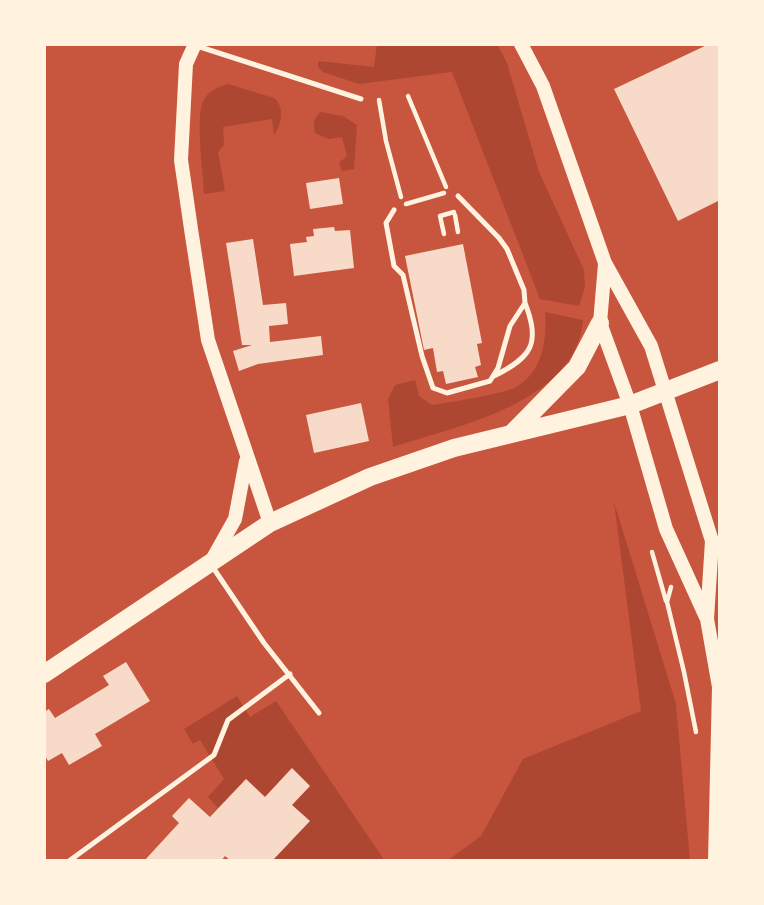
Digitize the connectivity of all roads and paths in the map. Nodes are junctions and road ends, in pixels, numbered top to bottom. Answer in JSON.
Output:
{"nodes":[{"id":1,"x":521,"y":44,"type":"edge"},
{"id":2,"x":195,"y":45,"type":"edge"},
{"id":3,"x":408,"y":96,"type":"dead end"},
{"id":4,"x":361,"y":99,"type":"dead end"},
{"id":5,"x":379,"y":100,"type":"dead end"},
{"id":6,"x":458,"y":195,"type":"dead end"},
{"id":7,"x":453,"y":201,"type":"dead end"},
{"id":8,"x":465,"y":209,"type":"dead end"},
{"id":9,"x":394,"y":210,"type":"dead end"},
{"id":10,"x":454,"y":212,"type":"junction"},
{"id":11,"x":458,"y":232,"type":"dead end"},
{"id":12,"x":444,"y":234,"type":"dead end"},
{"id":13,"x":605,"y":263,"type":"junction"},
{"id":14,"x":525,"y":303,"type":"junction"},
{"id":15,"x":600,"y":323,"type":"junction"},
{"id":16,"x":720,"y":370,"type":"edge"},
{"id":17,"x":494,"y":376,"type":"junction"},
{"id":18,"x":667,"y":392,"type":"junction"},
{"id":19,"x":630,"y":405,"type":"junction"},
{"id":20,"x":512,"y":433,"type":"junction"},
{"id":21,"x":246,"y":457,"type":"junction"},
{"id":22,"x":270,"y":523,"type":"junction"},
{"id":23,"x":716,"y":552,"type":"edge"},
{"id":24,"x":678,"y":556,"type":"junction"},
{"id":25,"x":210,"y":563,"type":"junction"},
{"id":26,"x":707,"y":619,"type":"junction"},
{"id":27,"x":44,"y":674,"type":"edge"},
{"id":28,"x":290,"y":674,"type":"junction"},
{"id":29,"x":319,"y":713,"type":"dead end"},
{"id":30,"x":696,"y":735,"type":"dead end"},
{"id":31,"x":69,"y":861,"type":"edge"},
{"id":32,"x":715,"y":861,"type":"edge"}],
"edges":[{"from":1,"to":13,"type":"main road"},
{"from":2,"to":4,"type":"lane"},
{"from":2,"to":21,"type":"main road"},
{"from":3,"to":5,"type":"path"},
{"from":6,"to":14,"type":"lane"},
{"from":7,"to":10,"type":"path"},
{"from":8,"to":10,"type":"path"},
{"from":9,"to":17,"type":"lane"},
{"from":10,"to":11,"type":"path"},
{"from":10,"to":12,"type":"path"},
{"from":13,"to":15,"type":"main road"},
{"from":13,"to":18,"type":"main road"},
{"from":14,"to":17,"type":"lane"},
{"from":14,"to":17,"type":"lane"},
{"from":15,"to":19,"type":"main road"},
{"from":15,"to":20,"type":"main road"},
{"from":16,"to":18,"type":"main road"},
{"from":18,"to":19,"type":"main road"},
{"from":18,"to":23,"type":"main road"},
{"from":19,"to":20,"type":"main road"},
{"from":19,"to":24,"type":"main road"},
{"from":20,"to":22,"type":"main road"},
{"from":21,"to":22,"type":"main road"},
{"from":21,"to":25,"type":"main road"},
{"from":22,"to":25,"type":"main road"},
{"from":23,"to":26,"type":"main road"},
{"from":24,"to":26,"type":"main road"},
{"from":24,"to":30,"type":"path"},
{"from":25,"to":27,"type":"main road"},
{"from":25,"to":28,"type":"lane"},
{"from":26,"to":32,"type":"main road"},
{"from":28,"to":29,"type":"lane"},
{"from":28,"to":31,"type":"lane"}]}
